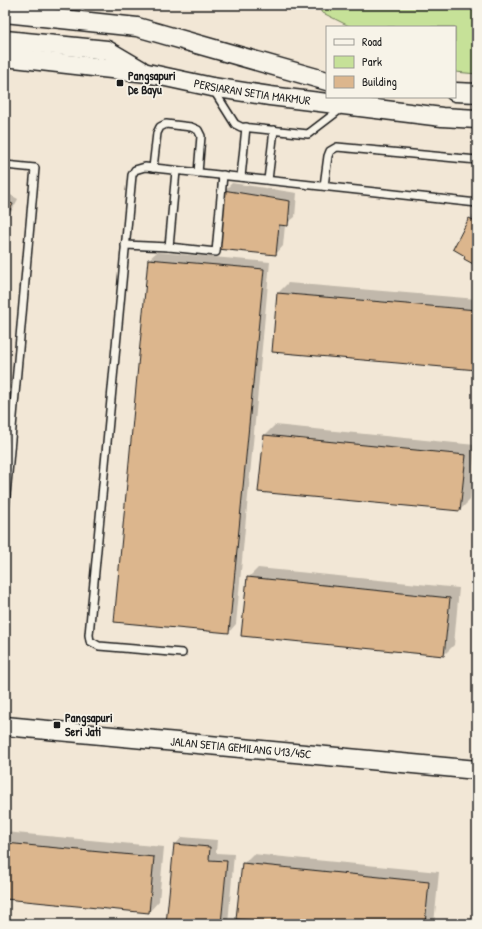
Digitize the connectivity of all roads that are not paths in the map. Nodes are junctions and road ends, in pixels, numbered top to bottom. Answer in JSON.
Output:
{"nodes":[{"id":1,"x":5,"y":13,"type":"edge"},
{"id":2,"x":5,"y":40,"type":"edge"},
{"id":3,"x":5,"y":58,"type":"edge"},
{"id":4,"x":147,"y":73,"type":"junction"},
{"id":5,"x":326,"y":81,"type":"edge"},
{"id":6,"x":212,"y":87,"type":"junction"},
{"id":7,"x":456,"y":92,"type":"edge"},
{"id":8,"x":477,"y":93,"type":"edge"},
{"id":9,"x":345,"y":106,"type":"junction"},
{"id":10,"x":477,"y":119,"type":"edge"},
{"id":11,"x":246,"y":127,"type":"junction"},
{"id":12,"x":274,"y":130,"type":"junction"},
{"id":13,"x":477,"y":160,"type":"edge"},
{"id":14,"x":5,"y":165,"type":"edge"},
{"id":15,"x":153,"y":168,"type":"junction"},
{"id":16,"x":176,"y":171,"type":"junction"},
{"id":17,"x":198,"y":173,"type":"junction"},
{"id":18,"x":223,"y":176,"type":"junction"},
{"id":19,"x":241,"y":177,"type":"junction"},
{"id":20,"x":268,"y":180,"type":"junction"},
{"id":21,"x":324,"y":186,"type":"junction"},
{"id":22,"x":477,"y":203,"type":"edge"},
{"id":23,"x":126,"y":245,"type":"junction"},
{"id":24,"x":169,"y":247,"type":"junction"},
{"id":25,"x":5,"y":507,"type":"edge"},
{"id":26,"x":182,"y":653,"type":"dead end"},
{"id":27,"x":5,"y":726,"type":"edge"},
{"id":28,"x":477,"y":770,"type":"edge"}],
"edges":[{"from":1,"to":5,"type":"street","name":"PERSIARAN SETIA MAKMUR"},
{"from":2,"to":4,"type":"street"},
{"from":3,"to":4,"type":"street","name":"PERSIARAN SETIA MAKMUR"},
{"from":4,"to":6,"type":"street","name":"PERSIARAN SETIA MAKMUR"},
{"from":6,"to":9,"type":"street","name":"PERSIARAN SETIA MAKMUR"},
{"from":6,"to":11,"type":"lane"},
{"from":7,"to":8,"type":"street"},
{"from":9,"to":10,"type":"street","name":"PERSIARAN SETIA MAKMUR"},
{"from":9,"to":12,"type":"lane"},
{"from":11,"to":12,"type":"lane"},
{"from":11,"to":19,"type":"lane"},
{"from":12,"to":20,"type":"lane"},
{"from":13,"to":21,"type":"lane"},
{"from":14,"to":25,"type":"lane"},
{"from":15,"to":16,"type":"lane"},
{"from":15,"to":17,"type":"lane"},
{"from":15,"to":23,"type":"lane"},
{"from":16,"to":17,"type":"lane"},
{"from":16,"to":24,"type":"lane"},
{"from":17,"to":18,"type":"lane"},
{"from":18,"to":19,"type":"lane"},
{"from":18,"to":24,"type":"lane"},
{"from":19,"to":20,"type":"lane"},
{"from":20,"to":21,"type":"lane"},
{"from":21,"to":22,"type":"lane"},
{"from":23,"to":24,"type":"lane"},
{"from":23,"to":26,"type":"lane"},
{"from":27,"to":28,"type":"street","name":"JALAN SETIA GEMILANG U13/45C"}]}
